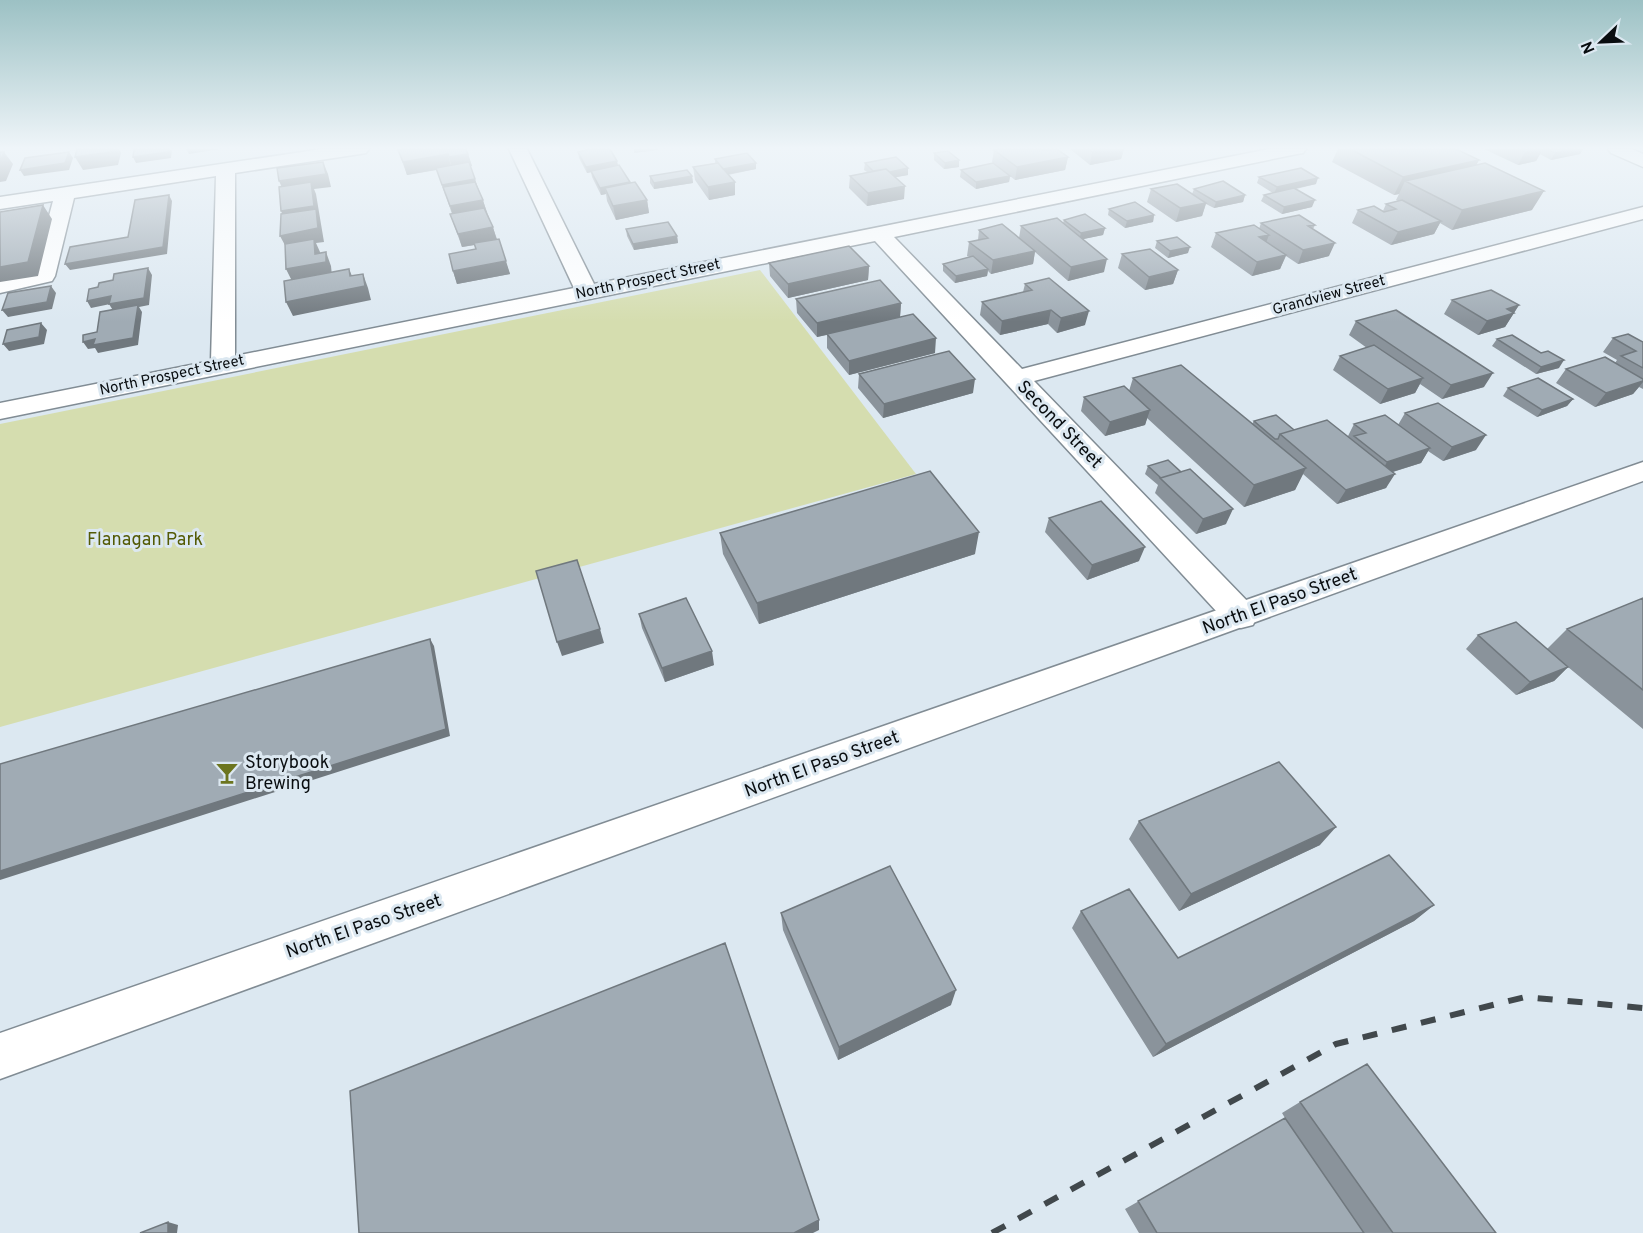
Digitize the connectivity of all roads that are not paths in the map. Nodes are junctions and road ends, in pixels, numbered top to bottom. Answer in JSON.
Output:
{"nodes":[{"id":1,"x":62,"y":207,"type":"edge"},
{"id":2,"x":225,"y":207,"type":"edge"},
{"id":3,"x":545,"y":207,"type":"edge"},
{"id":4,"x":1007,"y":207,"type":"edge"},
{"id":5,"x":1643,"y":213,"type":"edge"},
{"id":6,"x":878,"y":232,"type":"junction"},
{"id":7,"x":0,"y":286,"type":"edge"},
{"id":8,"x":586,"y":292,"type":"junction"},
{"id":9,"x":223,"y":365,"type":"junction"},
{"id":10,"x":1014,"y":378,"type":"junction"},
{"id":11,"x":0,"y":411,"type":"edge"},
{"id":12,"x":1643,"y":471,"type":"edge"},
{"id":13,"x":1241,"y":616,"type":"junction"},
{"id":14,"x":0,"y":1056,"type":"edge"}],
"edges":[{"from":1,"to":7,"type":"street"},
{"from":2,"to":9,"type":"street"},
{"from":3,"to":8,"type":"street"},
{"from":4,"to":6,"type":"street","name":"North Prospect Street"},
{"from":5,"to":10,"type":"street","name":"Grandview Street"},
{"from":6,"to":8,"type":"street","name":"North Prospect Street"},
{"from":6,"to":10,"type":"street","name":"Second Street"},
{"from":8,"to":9,"type":"street","name":"North Prospect Street"},
{"from":9,"to":11,"type":"street","name":"North Prospect Street"},
{"from":10,"to":13,"type":"street","name":"Second Street"},
{"from":12,"to":13,"type":"street","name":"North El Paso Street"},
{"from":13,"to":14,"type":"street","name":"North El Paso Street"}]}
